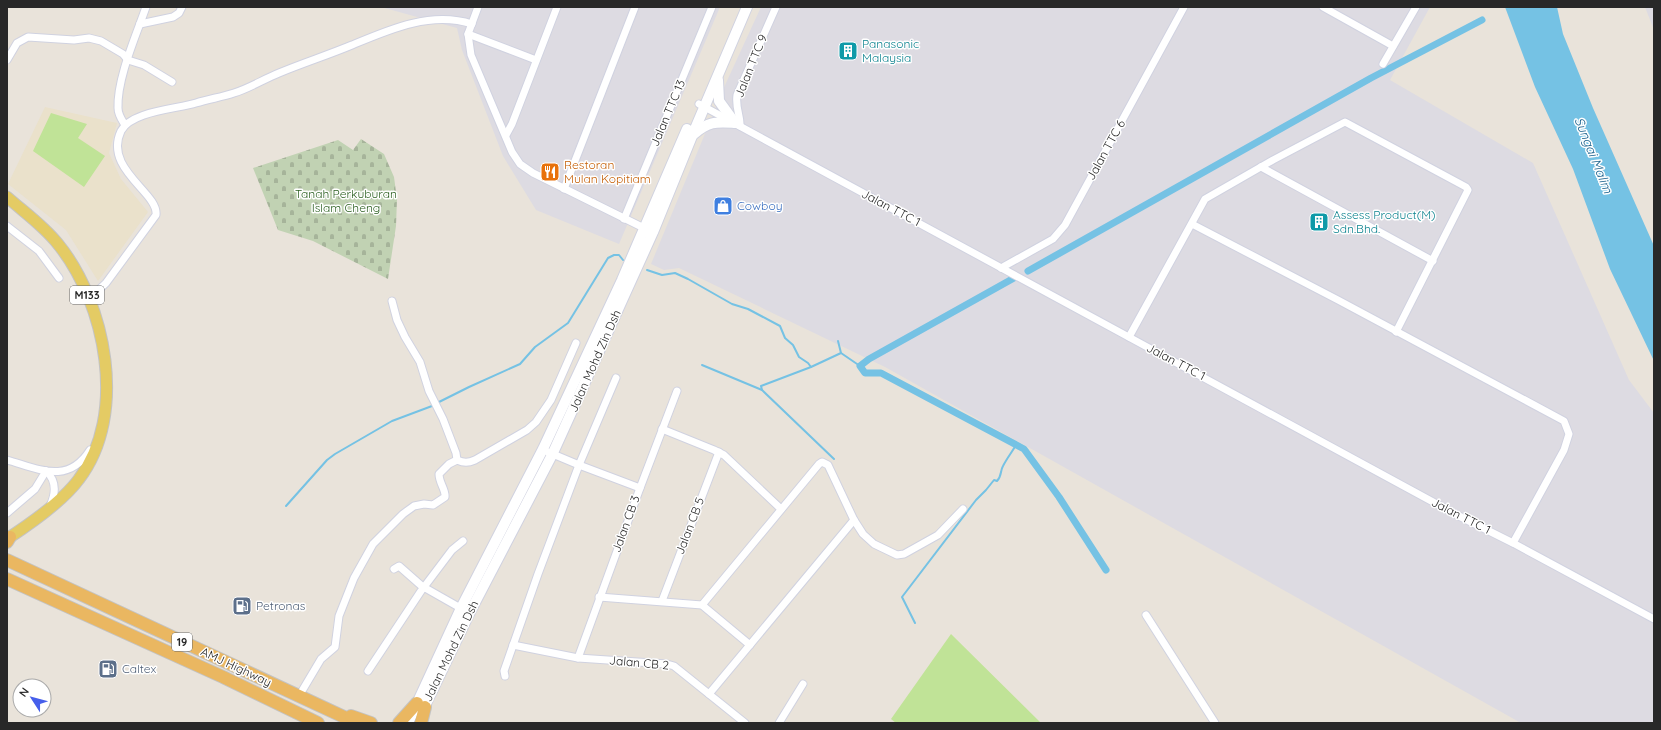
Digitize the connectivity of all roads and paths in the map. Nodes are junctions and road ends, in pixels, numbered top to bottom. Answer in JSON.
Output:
{"nodes":[{"id":1,"x":146,"y":7,"type":"edge"},
{"id":2,"x":182,"y":7,"type":"edge"},
{"id":3,"x":478,"y":7,"type":"edge"},
{"id":4,"x":557,"y":7,"type":"edge"},
{"id":5,"x":635,"y":7,"type":"edge"},
{"id":6,"x":712,"y":7,"type":"edge"},
{"id":7,"x":740,"y":7,"type":"edge"},
{"id":8,"x":747,"y":7,"type":"edge"},
{"id":9,"x":776,"y":7,"type":"edge"},
{"id":10,"x":1184,"y":7,"type":"edge"},
{"id":11,"x":1324,"y":7,"type":"edge"},
{"id":12,"x":1416,"y":7,"type":"edge"},
{"id":13,"x":140,"y":24,"type":"junction"},
{"id":14,"x":472,"y":24,"type":"junction"},
{"id":15,"x":468,"y":34,"type":"junction"},
{"id":16,"x":1394,"y":46,"type":"junction"},
{"id":17,"x":7,"y":60,"type":"edge"},
{"id":18,"x":128,"y":60,"type":"junction"},
{"id":19,"x":536,"y":60,"type":"junction"},
{"id":20,"x":1383,"y":64,"type":"dead end"},
{"id":21,"x":718,"y":76,"type":"junction"},
{"id":22,"x":172,"y":82,"type":"dead end"},
{"id":23,"x":701,"y":105,"type":"junction"},
{"id":24,"x":125,"y":125,"type":"junction"},
{"id":25,"x":737,"y":125,"type":"junction"},
{"id":26,"x":506,"y":135,"type":"junction"},
{"id":27,"x":692,"y":136,"type":"junction"},
{"id":28,"x":1261,"y":167,"type":"junction"},
{"id":29,"x":564,"y":189,"type":"junction"},
{"id":30,"x":7,"y":196,"type":"edge"},
{"id":31,"x":624,"y":219,"type":"junction"},
{"id":32,"x":1192,"y":224,"type":"junction"},
{"id":33,"x":7,"y":226,"type":"edge"},
{"id":34,"x":649,"y":230,"type":"junction"},
{"id":35,"x":1433,"y":261,"type":"junction"},
{"id":36,"x":1001,"y":268,"type":"junction"},
{"id":37,"x":59,"y":278,"type":"dead end"},
{"id":38,"x":90,"y":299,"type":"junction"},
{"id":39,"x":392,"y":301,"type":"dead end"},
{"id":40,"x":1396,"y":332,"type":"junction"},
{"id":41,"x":1129,"y":337,"type":"junction"},
{"id":42,"x":576,"y":343,"type":"dead end"},
{"id":43,"x":616,"y":378,"type":"dead end"},
{"id":44,"x":677,"y":391,"type":"dead end"},
{"id":45,"x":104,"y":421,"type":"junction"},
{"id":46,"x":662,"y":429,"type":"junction"},
{"id":47,"x":543,"y":449,"type":"junction"},
{"id":48,"x":719,"y":452,"type":"junction"},
{"id":49,"x":552,"y":455,"type":"junction"},
{"id":50,"x":7,"y":460,"type":"edge"},
{"id":51,"x":457,"y":460,"type":"junction"},
{"id":52,"x":579,"y":466,"type":"junction"},
{"id":53,"x":46,"y":471,"type":"junction"},
{"id":54,"x":640,"y":488,"type":"junction"},
{"id":55,"x":49,"y":508,"type":"junction"},
{"id":56,"x":781,"y":509,"type":"junction"},
{"id":57,"x":963,"y":509,"type":"dead end"},
{"id":58,"x":7,"y":513,"type":"edge"},
{"id":59,"x":854,"y":520,"type":"junction"},
{"id":60,"x":8,"y":539,"type":"edge"},
{"id":61,"x":464,"y":541,"type":"dead end"},
{"id":62,"x":1513,"y":543,"type":"junction"},
{"id":63,"x":9,"y":559,"type":"edge"},
{"id":64,"x":394,"y":569,"type":"dead end"},
{"id":65,"x":9,"y":579,"type":"edge"},
{"id":66,"x":424,"y":588,"type":"junction"},
{"id":67,"x":599,"y":597,"type":"junction"},
{"id":68,"x":662,"y":601,"type":"junction"},
{"id":69,"x":702,"y":605,"type":"junction"},
{"id":70,"x":465,"y":611,"type":"junction"},
{"id":71,"x":1146,"y":615,"type":"dead end"},
{"id":72,"x":1654,"y":619,"type":"edge"},
{"id":73,"x":513,"y":645,"type":"junction"},
{"id":74,"x":750,"y":645,"type":"junction"},
{"id":75,"x":578,"y":658,"type":"junction"},
{"id":76,"x":368,"y":671,"type":"dead end"},
{"id":77,"x":505,"y":676,"type":"dead end"},
{"id":78,"x":803,"y":684,"type":"dead end"},
{"id":79,"x":709,"y":694,"type":"junction"},
{"id":80,"x":299,"y":696,"type":"junction"},
{"id":81,"x":421,"y":705,"type":"junction"},
{"id":82,"x":338,"y":714,"type":"junction"},
{"id":83,"x":318,"y":723,"type":"edge"},
{"id":84,"x":357,"y":723,"type":"edge"},
{"id":85,"x":371,"y":723,"type":"edge"},
{"id":86,"x":400,"y":723,"type":"edge"},
{"id":87,"x":408,"y":723,"type":"edge"},
{"id":88,"x":416,"y":723,"type":"edge"},
{"id":89,"x":421,"y":723,"type":"edge"},
{"id":90,"x":745,"y":723,"type":"edge"},
{"id":91,"x":779,"y":723,"type":"edge"},
{"id":92,"x":1215,"y":723,"type":"edge"}],
"edges":[{"from":1,"to":13,"type":"street"},
{"from":2,"to":13,"type":"street"},
{"from":3,"to":14,"type":"street"},
{"from":4,"to":19,"type":"street"},
{"from":5,"to":29,"type":"street"},
{"from":6,"to":31,"type":"street","name":"Jalan TTC 13"},
{"from":7,"to":23,"type":"main road","name":"Jalan Mohd Zin Dsh"},
{"from":8,"to":21,"type":"main road","name":"Jalan Mohd Zin Dsh"},
{"from":9,"to":25,"type":"street","name":"Jalan TTC 9"},
{"from":10,"to":36,"type":"street","name":"Jalan TTC 6"},
{"from":11,"to":16,"type":"street"},
{"from":12,"to":16,"type":"street"},
{"from":13,"to":18,"type":"street"},
{"from":14,"to":15,"type":"street"},
{"from":14,"to":24,"type":"street"},
{"from":15,"to":19,"type":"street"},
{"from":15,"to":26,"type":"street"},
{"from":16,"to":20,"type":"street"},
{"from":17,"to":18,"type":"street"},
{"from":18,"to":22,"type":"street"},
{"from":18,"to":24,"type":"street"},
{"from":19,"to":26,"type":"street"},
{"from":21,"to":23,"type":"main road","name":"Jalan Mohd Zin Dsh"},
{"from":21,"to":25,"type":"main road"},
{"from":23,"to":25,"type":"street","name":"Jalan TTC 1"},
{"from":23,"to":27,"type":"main road","name":"Jalan Mohd Zin Dsh"},
{"from":23,"to":34,"type":"main road","name":"Jalan Mohd Zin Dsh"},
{"from":24,"to":38,"type":"street"},
{"from":25,"to":27,"type":"main road"},
{"from":25,"to":36,"type":"street","name":"Jalan TTC 1"},
{"from":26,"to":29,"type":"street"},
{"from":27,"to":34,"type":"main road","name":"Jalan Mohd Zin Dsh"},
{"from":28,"to":32,"type":"street"},
{"from":28,"to":35,"type":"street"},
{"from":28,"to":35,"type":"street"},
{"from":29,"to":31,"type":"street"},
{"from":30,"to":38,"type":"main road","number":"M133"},
{"from":31,"to":34,"type":"street"},
{"from":32,"to":40,"type":"street"},
{"from":32,"to":41,"type":"street"},
{"from":33,"to":37,"type":"street"},
{"from":34,"to":47,"type":"main road","name":"Jalan Mohd Zin Dsh"},
{"from":34,"to":49,"type":"main road","name":"Jalan Mohd Zin Dsh"},
{"from":35,"to":40,"type":"street"},
{"from":36,"to":41,"type":"street","name":"Jalan TTC 1"},
{"from":38,"to":45,"type":"main road","number":"M133"},
{"from":39,"to":51,"type":"street"},
{"from":40,"to":62,"type":"street"},
{"from":41,"to":62,"type":"street","name":"Jalan TTC 1"},
{"from":42,"to":51,"type":"street"},
{"from":43,"to":52,"type":"street"},
{"from":44,"to":46,"type":"street","name":"Jalan CB 3"},
{"from":45,"to":53,"type":"street"},
{"from":45,"to":55,"type":"main road","number":"M133"},
{"from":46,"to":48,"type":"street"},
{"from":46,"to":54,"type":"street","name":"Jalan CB 3"},
{"from":47,"to":49,"type":"street"},
{"from":47,"to":70,"type":"main road","name":"Jalan Mohd Zin Dsh"},
{"from":48,"to":56,"type":"street"},
{"from":48,"to":68,"type":"street","name":"Jalan CB 5"},
{"from":49,"to":52,"type":"street"},
{"from":49,"to":70,"type":"main road","name":"Jalan Mohd Zin Dsh"},
{"from":50,"to":53,"type":"street"},
{"from":51,"to":80,"type":"street"},
{"from":52,"to":54,"type":"street"},
{"from":52,"to":73,"type":"street"},
{"from":53,"to":55,"type":"street"},
{"from":53,"to":58,"type":"street"},
{"from":54,"to":67,"type":"street","name":"Jalan CB 3"},
{"from":55,"to":60,"type":"main road","number":"M133"},
{"from":56,"to":59,"type":"street"},
{"from":56,"to":69,"type":"street"},
{"from":57,"to":59,"type":"street"},
{"from":59,"to":74,"type":"street"},
{"from":61,"to":66,"type":"street"},
{"from":62,"to":72,"type":"street","name":"Jalan TTC 1"},
{"from":63,"to":80,"type":"highway","name":"AMJ Highway","number":"19"},
{"from":64,"to":66,"type":"street"},
{"from":65,"to":83,"type":"highway","name":"AMJ Highway","number":"19"},
{"from":66,"to":70,"type":"street"},
{"from":66,"to":76,"type":"street"},
{"from":67,"to":68,"type":"street"},
{"from":67,"to":75,"type":"street","name":"Jalan CB 3"},
{"from":68,"to":69,"type":"street"},
{"from":69,"to":74,"type":"street"},
{"from":70,"to":81,"type":"main road","name":"Jalan Mohd Zin Dsh"},
{"from":71,"to":92,"type":"street"},
{"from":73,"to":75,"type":"street","name":"Jalan CB 2"},
{"from":73,"to":77,"type":"street"},
{"from":74,"to":79,"type":"street"},
{"from":75,"to":79,"type":"street","name":"Jalan CB 2"},
{"from":78,"to":91,"type":"street"},
{"from":79,"to":90,"type":"street","name":"Jalan CB 2"},
{"from":80,"to":82,"type":"highway","name":"AMJ Highway","number":"19"},
{"from":81,"to":86,"type":"highway"},
{"from":81,"to":87,"type":"main road"},
{"from":81,"to":88,"type":"main road"},
{"from":81,"to":89,"type":"highway"},
{"from":82,"to":84,"type":"highway","name":"AMJ Highway","number":"19"},
{"from":82,"to":85,"type":"highway"}]}
